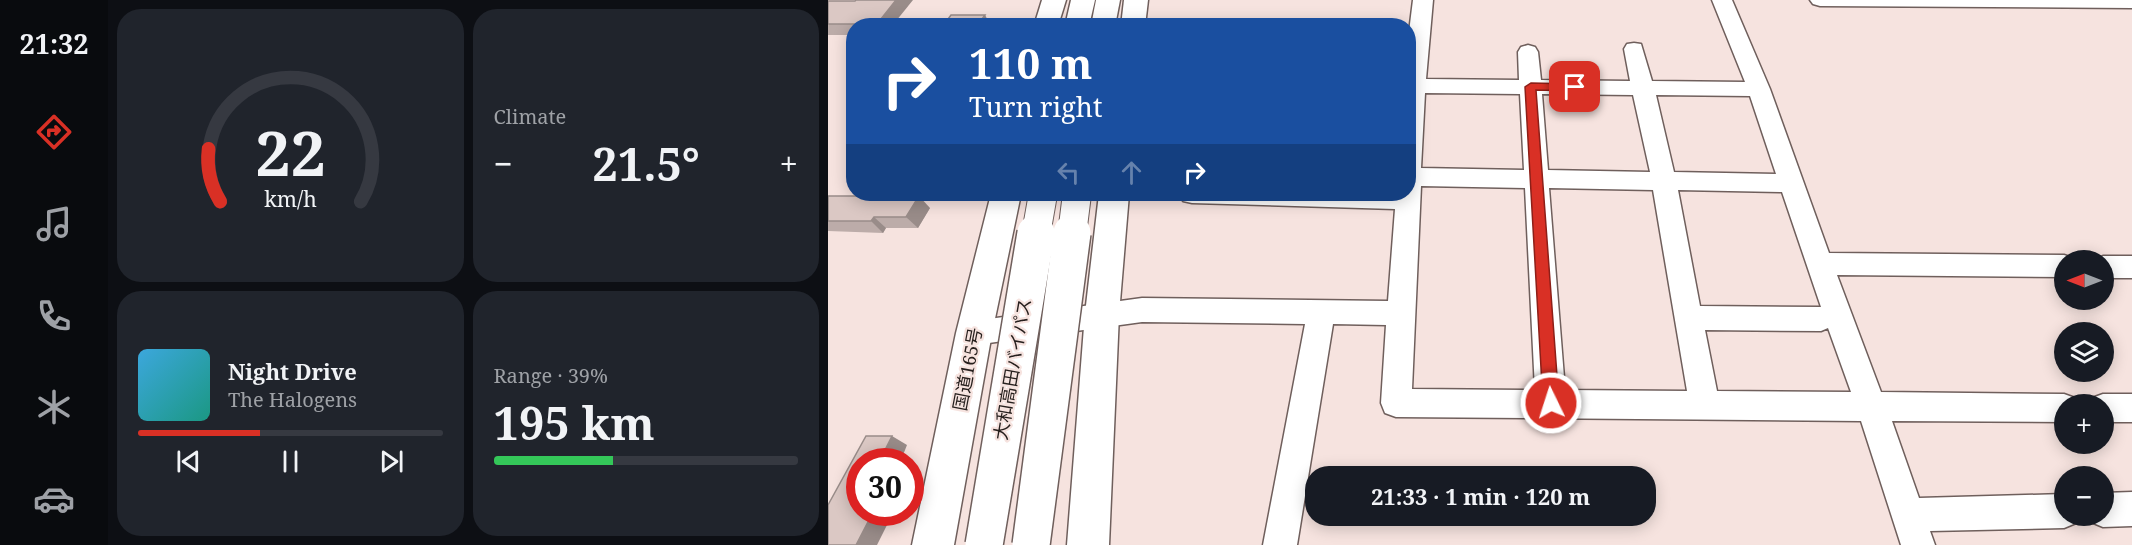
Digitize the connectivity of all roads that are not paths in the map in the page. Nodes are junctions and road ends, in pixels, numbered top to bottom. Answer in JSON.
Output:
{"nodes":[{"id":1,"x":1054,"y":0,"type":"edge"},
{"id":2,"x":1083,"y":0,"type":"edge"},
{"id":3,"x":1108,"y":0,"type":"edge"},
{"id":4,"x":1136,"y":0,"type":"edge"},
{"id":5,"x":1423,"y":0,"type":"edge"},
{"id":6,"x":1722,"y":0,"type":"edge"},
{"id":7,"x":1820,"y":0,"type":"edge"},
{"id":8,"x":2132,"y":2,"type":"edge"},
{"id":9,"x":1048,"y":18,"type":"edge"},
{"id":10,"x":1079,"y":18,"type":"edge"},
{"id":11,"x":1105,"y":18,"type":"edge"},
{"id":12,"x":1134,"y":18,"type":"edge"},
{"id":13,"x":1635,"y":49,"type":"dead end"},
{"id":14,"x":1528,"y":52,"type":"dead end"},
{"id":15,"x":1416,"y":67,"type":"edge"},
{"id":16,"x":1416,"y":86,"type":"edge"},
{"id":17,"x":1531,"y":87,"type":"junction"},
{"id":18,"x":1642,"y":88,"type":"junction"},
{"id":19,"x":1759,"y":89,"type":"junction"},
{"id":20,"x":1537,"y":180,"type":"junction"},
{"id":21,"x":1664,"y":182,"type":"junction"},
{"id":22,"x":1792,"y":183,"type":"junction"},
{"id":23,"x":1416,"y":190,"type":"edge"},
{"id":24,"x":1004,"y":201,"type":"edge"},
{"id":25,"x":1042,"y":201,"type":"edge"},
{"id":26,"x":1076,"y":201,"type":"edge"},
{"id":27,"x":1113,"y":201,"type":"edge"},
{"id":28,"x":1408,"y":201,"type":"edge"},
{"id":29,"x":1820,"y":264,"type":"junction"},
{"id":30,"x":2054,"y":267,"type":"edge"},
{"id":31,"x":2114,"y":267,"type":"edge"},
{"id":32,"x":2132,"y":267,"type":"edge"},
{"id":33,"x":1402,"y":313,"type":"junction"},
{"id":34,"x":1102,"y":314,"type":"junction"},
{"id":35,"x":1321,"y":314,"type":"junction"},
{"id":36,"x":1689,"y":318,"type":"junction"},
{"id":37,"x":1821,"y":319,"type":"dead end"},
{"id":38,"x":974,"y":333,"type":"junction"},
{"id":39,"x":1551,"y":403,"type":"junction"},
{"id":40,"x":1704,"y":404,"type":"junction"},
{"id":41,"x":1872,"y":408,"type":"junction"},
{"id":42,"x":2054,"y":408,"type":"edge"},
{"id":43,"x":2114,"y":408,"type":"edge"},
{"id":44,"x":2132,"y":408,"type":"edge"},
{"id":45,"x":2132,"y":509,"type":"edge"},
{"id":46,"x":2114,"y":510,"type":"edge"},
{"id":47,"x":2054,"y":512,"type":"edge"},
{"id":48,"x":1914,"y":530,"type":"edge"},
{"id":49,"x":933,"y":545,"type":"edge"},
{"id":50,"x":984,"y":545,"type":"edge"},
{"id":51,"x":1031,"y":545,"type":"edge"},
{"id":52,"x":1088,"y":545,"type":"edge"},
{"id":53,"x":1280,"y":545,"type":"edge"}],
"edges":[{"from":1,"to":9,"type":"highway"},
{"from":2,"to":10,"type":"highway"},
{"from":3,"to":11,"type":"highway"},
{"from":4,"to":12,"type":"highway"},
{"from":5,"to":15,"type":"street"},
{"from":6,"to":19,"type":"street"},
{"from":7,"to":8,"type":"street"},
{"from":13,"to":18,"type":"street"},
{"from":14,"to":17,"type":"street"},
{"from":16,"to":17,"type":"street"},
{"from":17,"to":18,"type":"street"},
{"from":17,"to":20,"type":"street"},
{"from":18,"to":19,"type":"street"},
{"from":18,"to":21,"type":"street"},
{"from":19,"to":22,"type":"street"},
{"from":20,"to":21,"type":"street"},
{"from":20,"to":23,"type":"street"},
{"from":20,"to":39,"type":"street"},
{"from":21,"to":22,"type":"street"},
{"from":21,"to":36,"type":"street"},
{"from":22,"to":29,"type":"street"},
{"from":24,"to":38,"type":"highway","name":"国道165号"},
{"from":25,"to":50,"type":"highway","name":"大和高田バイパス","bridge":true},
{"from":26,"to":51,"type":"highway","name":"大和高田バイパス","bridge":true},
{"from":27,"to":34,"type":"highway"},
{"from":28,"to":33,"type":"street"},
{"from":29,"to":30,"type":"street"},
{"from":29,"to":41,"type":"street"},
{"from":31,"to":32,"type":"street"},
{"from":33,"to":35,"type":"street"},
{"from":33,"to":39,"type":"street"},
{"from":34,"to":35,"type":"street"},
{"from":34,"to":38,"type":"street"},
{"from":34,"to":52,"type":"highway"},
{"from":35,"to":53,"type":"street"},
{"from":36,"to":37,"type":"street"},
{"from":36,"to":40,"type":"street"},
{"from":38,"to":49,"type":"highway","name":"国道165号"},
{"from":39,"to":40,"type":"street"},
{"from":40,"to":41,"type":"street"},
{"from":41,"to":42,"type":"street"},
{"from":41,"to":48,"type":"street"},
{"from":43,"to":44,"type":"street"},
{"from":45,"to":46,"type":"street"},
{"from":47,"to":48,"type":"street"}]}
